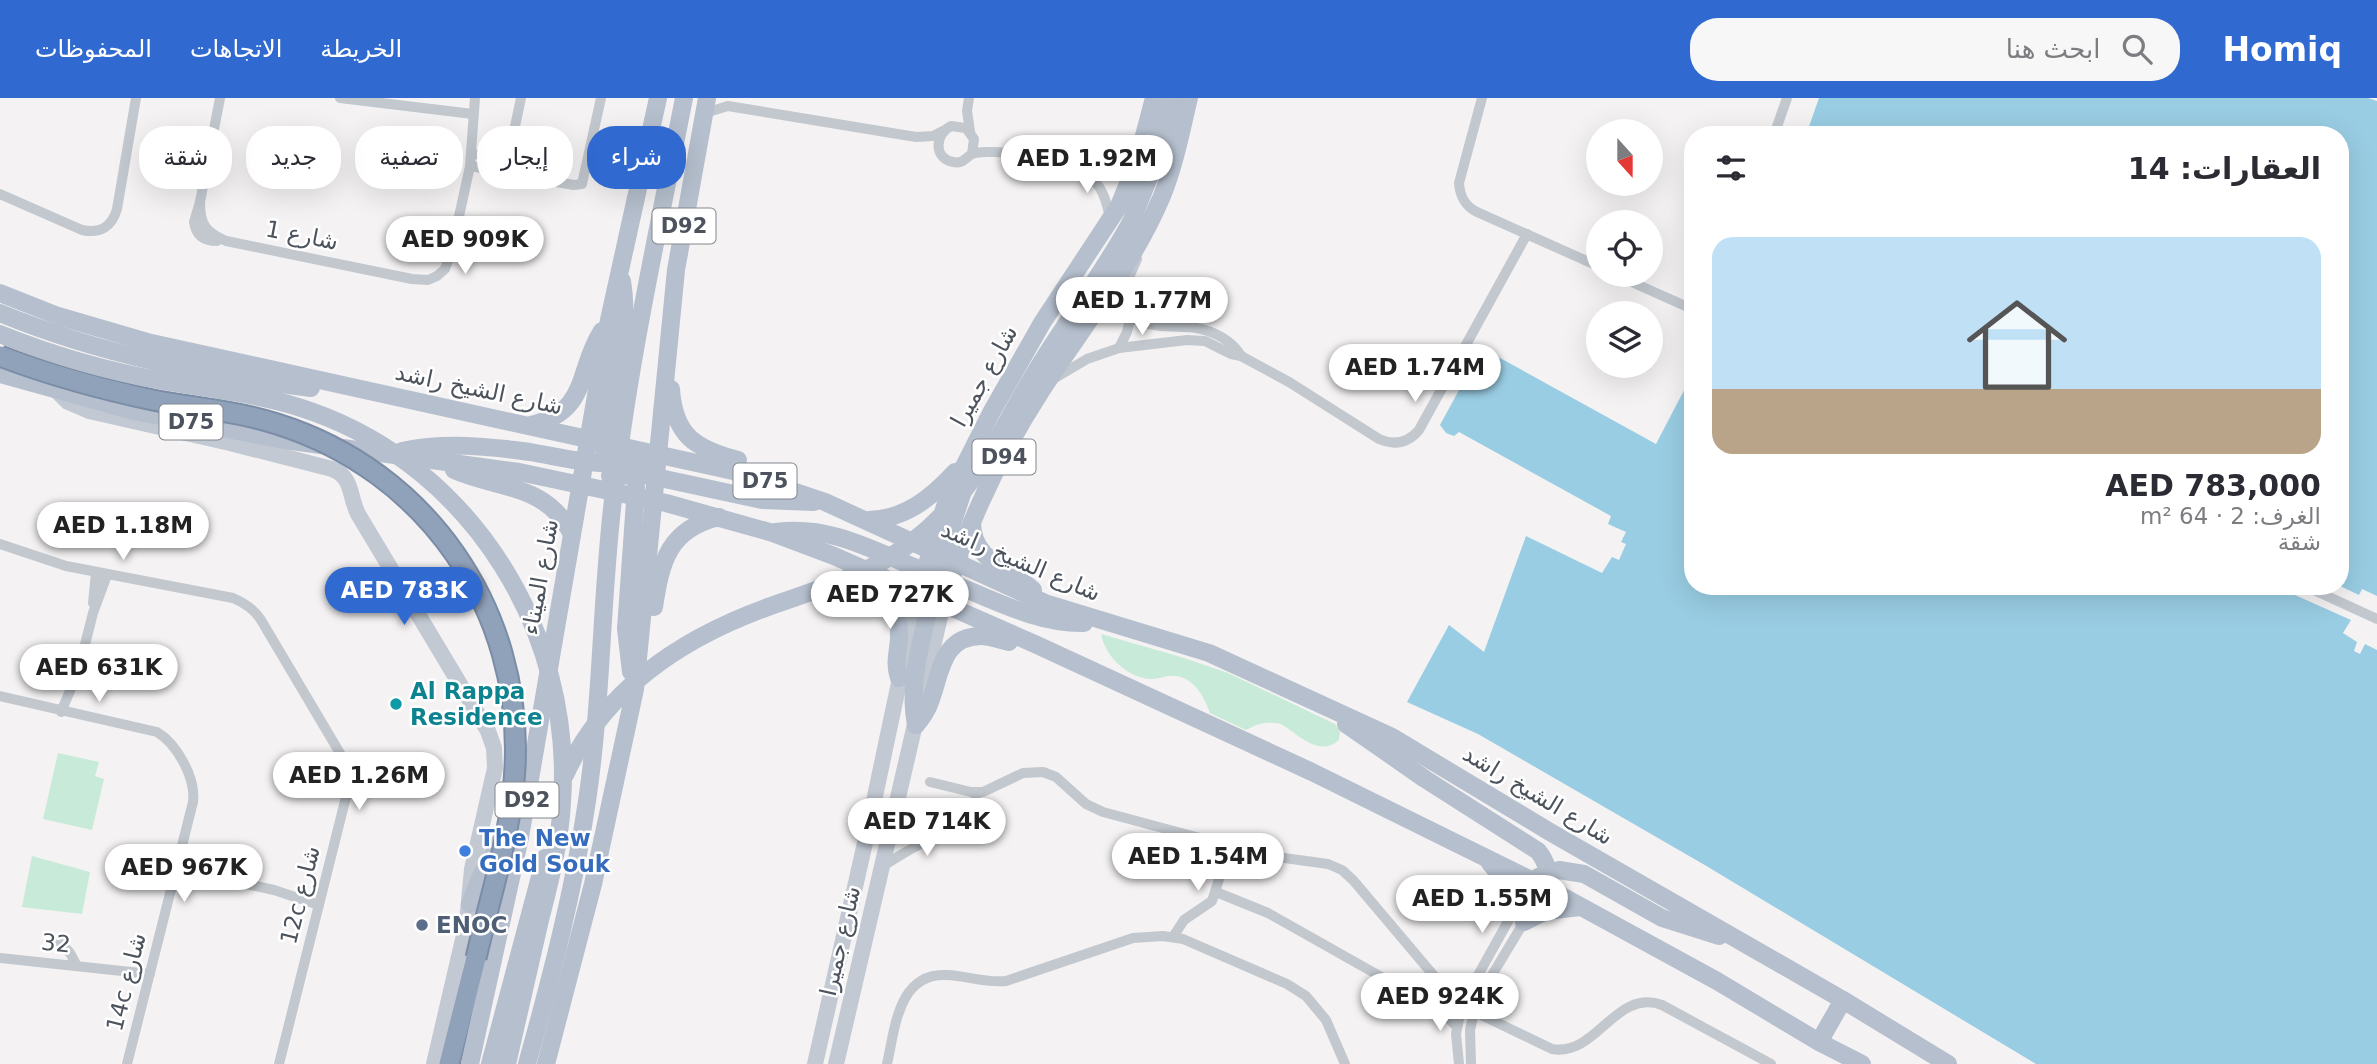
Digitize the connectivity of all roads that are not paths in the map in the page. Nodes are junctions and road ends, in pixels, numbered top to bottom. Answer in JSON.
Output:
{"nodes":[{"id":1,"x":136,"y":98,"type":"edge"},
{"id":2,"x":220,"y":98,"type":"edge"},
{"id":3,"x":340,"y":98,"type":"edge"},
{"id":4,"x":475,"y":98,"type":"edge"},
{"id":5,"x":521,"y":98,"type":"edge"},
{"id":6,"x":601,"y":98,"type":"edge"},
{"id":7,"x":658,"y":98,"type":"edge"},
{"id":8,"x":684,"y":98,"type":"edge"},
{"id":9,"x":1154,"y":98,"type":"edge"},
{"id":10,"x":1172,"y":98,"type":"edge"},
{"id":11,"x":1189,"y":98,"type":"edge"},
{"id":12,"x":1482,"y":98,"type":"edge"},
{"id":13,"x":1787,"y":98,"type":"edge"},
{"id":14,"x":969,"y":101,"type":"edge"},
{"id":15,"x":709,"y":103,"type":"edge"},
{"id":16,"x":727,"y":106,"type":"junction"},
{"id":17,"x":473,"y":114,"type":"junction"},
{"id":18,"x":956,"y":125,"type":"junction"},
{"id":19,"x":515,"y":126,"type":"edge"},
{"id":20,"x":1777,"y":126,"type":"edge"},
{"id":21,"x":943,"y":131,"type":"junction"},
{"id":22,"x":972,"y":135,"type":"junction"},
{"id":23,"x":916,"y":137,"type":"junction"},
{"id":24,"x":1142,"y":147,"type":"junction"},
{"id":25,"x":939,"y":151,"type":"junction"},
{"id":26,"x":1002,"y":152,"type":"junction"},
{"id":27,"x":471,"y":153,"type":"junction"},
{"id":28,"x":972,"y":154,"type":"junction"},
{"id":29,"x":477,"y":156,"type":"edge"},
{"id":30,"x":1069,"y":164,"type":"junction"},
{"id":31,"x":470,"y":166,"type":"junction"},
{"id":32,"x":477,"y":166,"type":"edge"},
{"id":33,"x":573,"y":185,"type":"edge"},
{"id":34,"x":0,"y":194,"type":"edge"},
{"id":35,"x":1110,"y":221,"type":"junction"},
{"id":36,"x":1137,"y":227,"type":"junction"},
{"id":37,"x":1527,"y":234,"type":"junction"},
{"id":38,"x":1586,"y":261,"type":"edge"},
{"id":39,"x":619,"y":271,"type":"junction"},
{"id":40,"x":1643,"y":287,"type":"edge"},
{"id":41,"x":0,"y":293,"type":"edge"},
{"id":42,"x":1684,"y":305,"type":"edge"},
{"id":43,"x":0,"y":313,"type":"edge"},
{"id":44,"x":1131,"y":314,"type":"junction"},
{"id":45,"x":609,"y":320,"type":"junction"},
{"id":46,"x":0,"y":334,"type":"edge"},
{"id":47,"x":669,"y":340,"type":"junction"},
{"id":48,"x":1119,"y":348,"type":"junction"},
{"id":49,"x":0,"y":356,"type":"edge"},
{"id":50,"x":1241,"y":356,"type":"junction"},
{"id":51,"x":0,"y":374,"type":"edge"},
{"id":52,"x":57,"y":391,"type":"junction"},
{"id":53,"x":374,"y":391,"type":"junction"},
{"id":54,"x":1039,"y":394,"type":"junction"},
{"id":55,"x":531,"y":425,"type":"junction"},
{"id":56,"x":596,"y":440,"type":"junction"},
{"id":57,"x":972,"y":450,"type":"junction"},
{"id":58,"x":658,"y":453,"type":"junction"},
{"id":59,"x":384,"y":455,"type":"junction"},
{"id":60,"x":435,"y":460,"type":"junction"},
{"id":61,"x":631,"y":460,"type":"junction"},
{"id":62,"x":584,"y":463,"type":"junction"},
{"id":63,"x":608,"y":470,"type":"junction"},
{"id":64,"x":655,"y":477,"type":"junction"},
{"id":65,"x":580,"y":484,"type":"junction"},
{"id":66,"x":794,"y":491,"type":"junction"},
{"id":67,"x":637,"y":496,"type":"junction"},
{"id":68,"x":825,"y":502,"type":"junction"},
{"id":69,"x":719,"y":517,"type":"junction"},
{"id":70,"x":868,"y":520,"type":"junction"},
{"id":71,"x":972,"y":522,"type":"junction"},
{"id":72,"x":774,"y":533,"type":"junction"},
{"id":73,"x":572,"y":534,"type":"junction"},
{"id":74,"x":0,"y":544,"type":"edge"},
{"id":75,"x":834,"y":556,"type":"junction"},
{"id":76,"x":101,"y":574,"type":"junction"},
{"id":77,"x":936,"y":577,"type":"junction"},
{"id":78,"x":2325,"y":595,"type":"edge"},
{"id":79,"x":1045,"y":603,"type":"junction"},
{"id":80,"x":2377,"y":619,"type":"edge"},
{"id":81,"x":1101,"y":621,"type":"junction"},
{"id":82,"x":1037,"y":645,"type":"junction"},
{"id":83,"x":640,"y":646,"type":"junction"},
{"id":84,"x":78,"y":673,"type":"junction"},
{"id":85,"x":899,"y":678,"type":"junction"},
{"id":86,"x":635,"y":689,"type":"junction"},
{"id":87,"x":0,"y":696,"type":"edge"},
{"id":88,"x":1319,"y":703,"type":"junction"},
{"id":89,"x":61,"y":712,"type":"junction"},
{"id":90,"x":75,"y":715,"type":"junction"},
{"id":91,"x":916,"y":725,"type":"junction"},
{"id":92,"x":930,"y":782,"type":"dead end"},
{"id":93,"x":976,"y":792,"type":"junction"},
{"id":94,"x":526,"y":807,"type":"junction"},
{"id":95,"x":1230,"y":845,"type":"junction"},
{"id":96,"x":1479,"y":854,"type":"junction"},
{"id":97,"x":883,"y":866,"type":"junction"},
{"id":98,"x":177,"y":867,"type":"junction"},
{"id":99,"x":1541,"y":880,"type":"junction"},
{"id":100,"x":1216,"y":892,"type":"junction"},
{"id":101,"x":320,"y":902,"type":"junction"},
{"id":102,"x":470,"y":904,"type":"junction"},
{"id":103,"x":1582,"y":907,"type":"junction"},
{"id":104,"x":1518,"y":917,"type":"junction"},
{"id":105,"x":1173,"y":937,"type":"junction"},
{"id":106,"x":59,"y":941,"type":"dead end"},
{"id":107,"x":1739,"y":941,"type":"junction"},
{"id":108,"x":0,"y":958,"type":"edge"},
{"id":109,"x":78,"y":966,"type":"junction"},
{"id":110,"x":148,"y":978,"type":"junction"},
{"id":111,"x":1843,"y":1000,"type":"junction"},
{"id":112,"x":1462,"y":1004,"type":"junction"},
{"id":113,"x":1473,"y":1011,"type":"junction"},
{"id":114,"x":1456,"y":1026,"type":"junction"},
{"id":115,"x":1819,"y":1042,"type":"junction"},
{"id":116,"x":127,"y":1064,"type":"edge"},
{"id":117,"x":279,"y":1064,"type":"edge"},
{"id":118,"x":434,"y":1064,"type":"edge"},
{"id":119,"x":449,"y":1064,"type":"edge"},
{"id":120,"x":470,"y":1064,"type":"edge"},
{"id":121,"x":490,"y":1064,"type":"edge"},
{"id":122,"x":506,"y":1064,"type":"edge"},
{"id":123,"x":527,"y":1064,"type":"edge"},
{"id":124,"x":546,"y":1064,"type":"edge"},
{"id":125,"x":815,"y":1064,"type":"edge"},
{"id":126,"x":836,"y":1064,"type":"edge"},
{"id":127,"x":887,"y":1064,"type":"edge"},
{"id":128,"x":1345,"y":1064,"type":"edge"},
{"id":129,"x":1459,"y":1064,"type":"edge"},
{"id":130,"x":1471,"y":1064,"type":"edge"},
{"id":131,"x":1771,"y":1064,"type":"edge"},
{"id":132,"x":1862,"y":1064,"type":"edge"},
{"id":133,"x":1948,"y":1064,"type":"edge"}],
"edges":[{"from":1,"to":34,"type":"street"},
{"from":2,"to":31,"type":"street","name":"شارع 1"},
{"from":3,"to":17,"type":"street"},
{"from":4,"to":17,"type":"street"},
{"from":5,"to":19,"type":"street"},
{"from":6,"to":33,"type":"street"},
{"from":7,"to":39,"type":"main road","name":"شارع الميناء","number":"D92"},
{"from":8,"to":123,"type":"main road","bridge":true},
{"from":9,"to":24,"type":"main road","name":"شارع جميرا","number":"D94"},
{"from":10,"to":36,"type":"main road"},
{"from":11,"to":36,"type":"main road","name":"شارع جميرا","number":"D94"},
{"from":12,"to":37,"type":"street"},
{"from":13,"to":20,"type":"street"},
{"from":14,"to":18,"type":"street"},
{"from":14,"to":22,"type":"street"},
{"from":15,"to":16,"type":"street"},
{"from":15,"to":16,"type":"street"},
{"from":15,"to":47,"type":"main road","number":"D92"},
{"from":16,"to":23,"type":"street"},
{"from":17,"to":27,"type":"street"},
{"from":18,"to":21,"type":"street"},
{"from":18,"to":22,"type":"street"},
{"from":21,"to":23,"type":"street"},
{"from":21,"to":25,"type":"street"},
{"from":22,"to":26,"type":"street"},
{"from":22,"to":28,"type":"street"},
{"from":23,"to":25,"type":"street"},
{"from":24,"to":30,"type":"street"},
{"from":24,"to":35,"type":"main road","name":"شارع جميرا","number":"D94"},
{"from":25,"to":28,"type":"street"},
{"from":26,"to":28,"type":"street"},
{"from":26,"to":30,"type":"street"},
{"from":27,"to":29,"type":"street"},
{"from":27,"to":31,"type":"street"},
{"from":30,"to":35,"type":"street"},
{"from":31,"to":32,"type":"street"},
{"from":35,"to":57,"type":"main road","name":"شارع جميرا","number":"D94"},
{"from":36,"to":44,"type":"street"},
{"from":36,"to":54,"type":"main road","name":"شارع جميرا","number":"D94"},
{"from":36,"to":121,"type":"main road","bridge":true},
{"from":37,"to":38,"type":"street"},
{"from":37,"to":50,"type":"street"},
{"from":39,"to":45,"type":"main road","name":"شارع الميناء","number":"D92"},
{"from":39,"to":56,"type":"main road"},
{"from":40,"to":42,"type":"street"},
{"from":41,"to":53,"type":"main road","name":"شارع الشيخ راشد"},
{"from":43,"to":53,"type":"main road"},
{"from":44,"to":48,"type":"street"},
{"from":44,"to":50,"type":"street"},
{"from":45,"to":55,"type":"main road"},
{"from":45,"to":56,"type":"main road","name":"شارع الميناء","number":"D92"},
{"from":46,"to":122,"type":"main road","bridge":true},
{"from":47,"to":58,"type":"main road","number":"D92"},
{"from":47,"to":66,"type":"main road"},
{"from":48,"to":50,"type":"street"},
{"from":48,"to":54,"type":"street"},
{"from":49,"to":119,"type":"highway","bridge":true},
{"from":51,"to":52,"type":"main road","name":"شارع الشيخ راشد","number":"D75"},
{"from":52,"to":59,"type":"main road","name":"شارع الشيخ راشد","number":"D75"},
{"from":52,"to":102,"type":"main road"},
{"from":53,"to":55,"type":"main road","name":"شارع الشيخ راشد"},
{"from":54,"to":71,"type":"main road","name":"شارع جميرا","number":"D94"},
{"from":55,"to":56,"type":"main road","name":"شارع الشيخ راشد"},
{"from":56,"to":61,"type":"main road","name":"شارع الشيخ راشد"},
{"from":56,"to":62,"type":"main road","name":"شارع الميناء","number":"D92"},
{"from":56,"to":63,"type":"main road"},
{"from":57,"to":70,"type":"main road"},
{"from":57,"to":77,"type":"main road"},
{"from":58,"to":61,"type":"main road"},
{"from":58,"to":64,"type":"main road","number":"D92"},
{"from":58,"to":66,"type":"main road","name":"شارع الشيخ راشد","number":"D75"},
{"from":59,"to":60,"type":"main road","name":"شارع الشيخ راشد","number":"D75"},
{"from":59,"to":62,"type":"main road"},
{"from":60,"to":65,"type":"main road","name":"شارع الشيخ راشد","number":"D75"},
{"from":60,"to":73,"type":"main road"},
{"from":61,"to":63,"type":"main road"},
{"from":61,"to":64,"type":"main road"},
{"from":61,"to":67,"type":"main road"},
{"from":62,"to":63,"type":"main road"},
{"from":62,"to":65,"type":"main road","name":"شارع الميناء","number":"D92"},
{"from":63,"to":65,"type":"main road"},
{"from":63,"to":67,"type":"main road"},
{"from":64,"to":67,"type":"main road","number":"D92"},
{"from":64,"to":68,"type":"main road"},
{"from":65,"to":67,"type":"main road","name":"شارع الشيخ راشد","number":"D75"},
{"from":65,"to":73,"type":"main road","name":"شارع الميناء","number":"D92"},
{"from":66,"to":68,"type":"main road","name":"شارع الشيخ راشد","number":"D75"},
{"from":67,"to":69,"type":"main road","name":"شارع الشيخ راشد","number":"D75"},
{"from":67,"to":83,"type":"main road","number":"D92"},
{"from":67,"to":86,"type":"main road"},
{"from":68,"to":70,"type":"main road","name":"شارع الشيخ راشد","number":"D75"},
{"from":69,"to":72,"type":"main road","name":"شارع الشيخ راشد","number":"D75"},
{"from":69,"to":83,"type":"main road"},
{"from":70,"to":77,"type":"main road","name":"شارع الشيخ راشد","number":"D75"},
{"from":71,"to":77,"type":"main road","name":"شارع جميرا","number":"D94"},
{"from":71,"to":79,"type":"main road"},
{"from":72,"to":75,"type":"main road","name":"شارع الشيخ راشد","number":"D75"},
{"from":72,"to":77,"type":"main road"},
{"from":73,"to":94,"type":"main road","name":"شارع الميناء","number":"D92"},
{"from":74,"to":76,"type":"street"},
{"from":75,"to":77,"type":"main road","name":"شارع الشيخ راشد","number":"D75"},
{"from":75,"to":85,"type":"main road"},
{"from":76,"to":84,"type":"street"},
{"from":76,"to":101,"type":"street","name":"12c شارع"},
{"from":77,"to":79,"type":"main road","name":"شارع الشيخ راشد","number":"D75"},
{"from":77,"to":81,"type":"main road"},
{"from":77,"to":82,"type":"main road","name":"شارع الشيخ راشد","number":"D75"},
{"from":77,"to":85,"type":"main road","name":"شارع جميرا","number":"D94"},
{"from":77,"to":91,"type":"main road"},
{"from":78,"to":80,"type":"street"},
{"from":79,"to":81,"type":"main road","name":"شارع الشيخ راشد","number":"D75"},
{"from":81,"to":88,"type":"main road","name":"شارع الشيخ راشد","number":"D75"},
{"from":82,"to":91,"type":"main road"},
{"from":82,"to":96,"type":"main road","name":"شارع الشيخ راشد","number":"D75"},
{"from":83,"to":86,"type":"main road","number":"D92"},
{"from":84,"to":89,"type":"street"},
{"from":84,"to":90,"type":"street"},
{"from":85,"to":125,"type":"main road","name":"شارع جميرا","number":"D94"},
{"from":86,"to":124,"type":"main road","number":"D92"},
{"from":87,"to":89,"type":"street"},
{"from":88,"to":99,"type":"main road"},
{"from":88,"to":107,"type":"main road","name":"شارع الشيخ راشد","number":"D75"},
{"from":89,"to":90,"type":"street"},
{"from":90,"to":98,"type":"street","name":"14c شارع"},
{"from":91,"to":97,"type":"main road","name":"شارع جميرا"},
{"from":92,"to":93,"type":"street"},
{"from":93,"to":95,"type":"street"},
{"from":93,"to":97,"type":"street"},
{"from":94,"to":102,"type":"main road"},
{"from":94,"to":120,"type":"main road","name":"شارع الميناء","number":"D92"},
{"from":95,"to":100,"type":"street"},
{"from":95,"to":112,"type":"street"},
{"from":96,"to":99,"type":"main road","name":"شارع الشيخ راشد","number":"D75"},
{"from":96,"to":104,"type":"main road"},
{"from":97,"to":126,"type":"main road","name":"شارع جميرا"},
{"from":98,"to":101,"type":"street"},
{"from":98,"to":110,"type":"street","name":"14c شارع"},
{"from":99,"to":103,"type":"main road","name":"شارع الشيخ راشد","number":"D75"},
{"from":99,"to":104,"type":"street"},
{"from":99,"to":104,"type":"street"},
{"from":99,"to":107,"type":"main road"},
{"from":100,"to":105,"type":"street"},
{"from":100,"to":114,"type":"street"},
{"from":101,"to":117,"type":"street","name":"12c شارع"},
{"from":102,"to":118,"type":"main road"},
{"from":103,"to":104,"type":"main road"},
{"from":103,"to":115,"type":"main road","name":"شارع الشيخ راشد","number":"D75"},
{"from":104,"to":112,"type":"street"},
{"from":104,"to":113,"type":"street"},
{"from":105,"to":127,"type":"street"},
{"from":105,"to":128,"type":"street"},
{"from":106,"to":109,"type":"street"},
{"from":107,"to":111,"type":"main road","name":"شارع الشيخ راشد","number":"D75"},
{"from":108,"to":109,"type":"street","name":"32"},
{"from":109,"to":110,"type":"street","name":"32"},
{"from":110,"to":116,"type":"street","name":"14c شارع"},
{"from":111,"to":115,"type":"main road"},
{"from":111,"to":133,"type":"main road","name":"شارع الشيخ راشد","number":"D75"},
{"from":112,"to":113,"type":"street"},
{"from":112,"to":114,"type":"street"},
{"from":113,"to":130,"type":"street"},
{"from":113,"to":131,"type":"street"},
{"from":114,"to":129,"type":"street"},
{"from":115,"to":132,"type":"main road","name":"شارع الشيخ راشد","number":"D75"}]}
